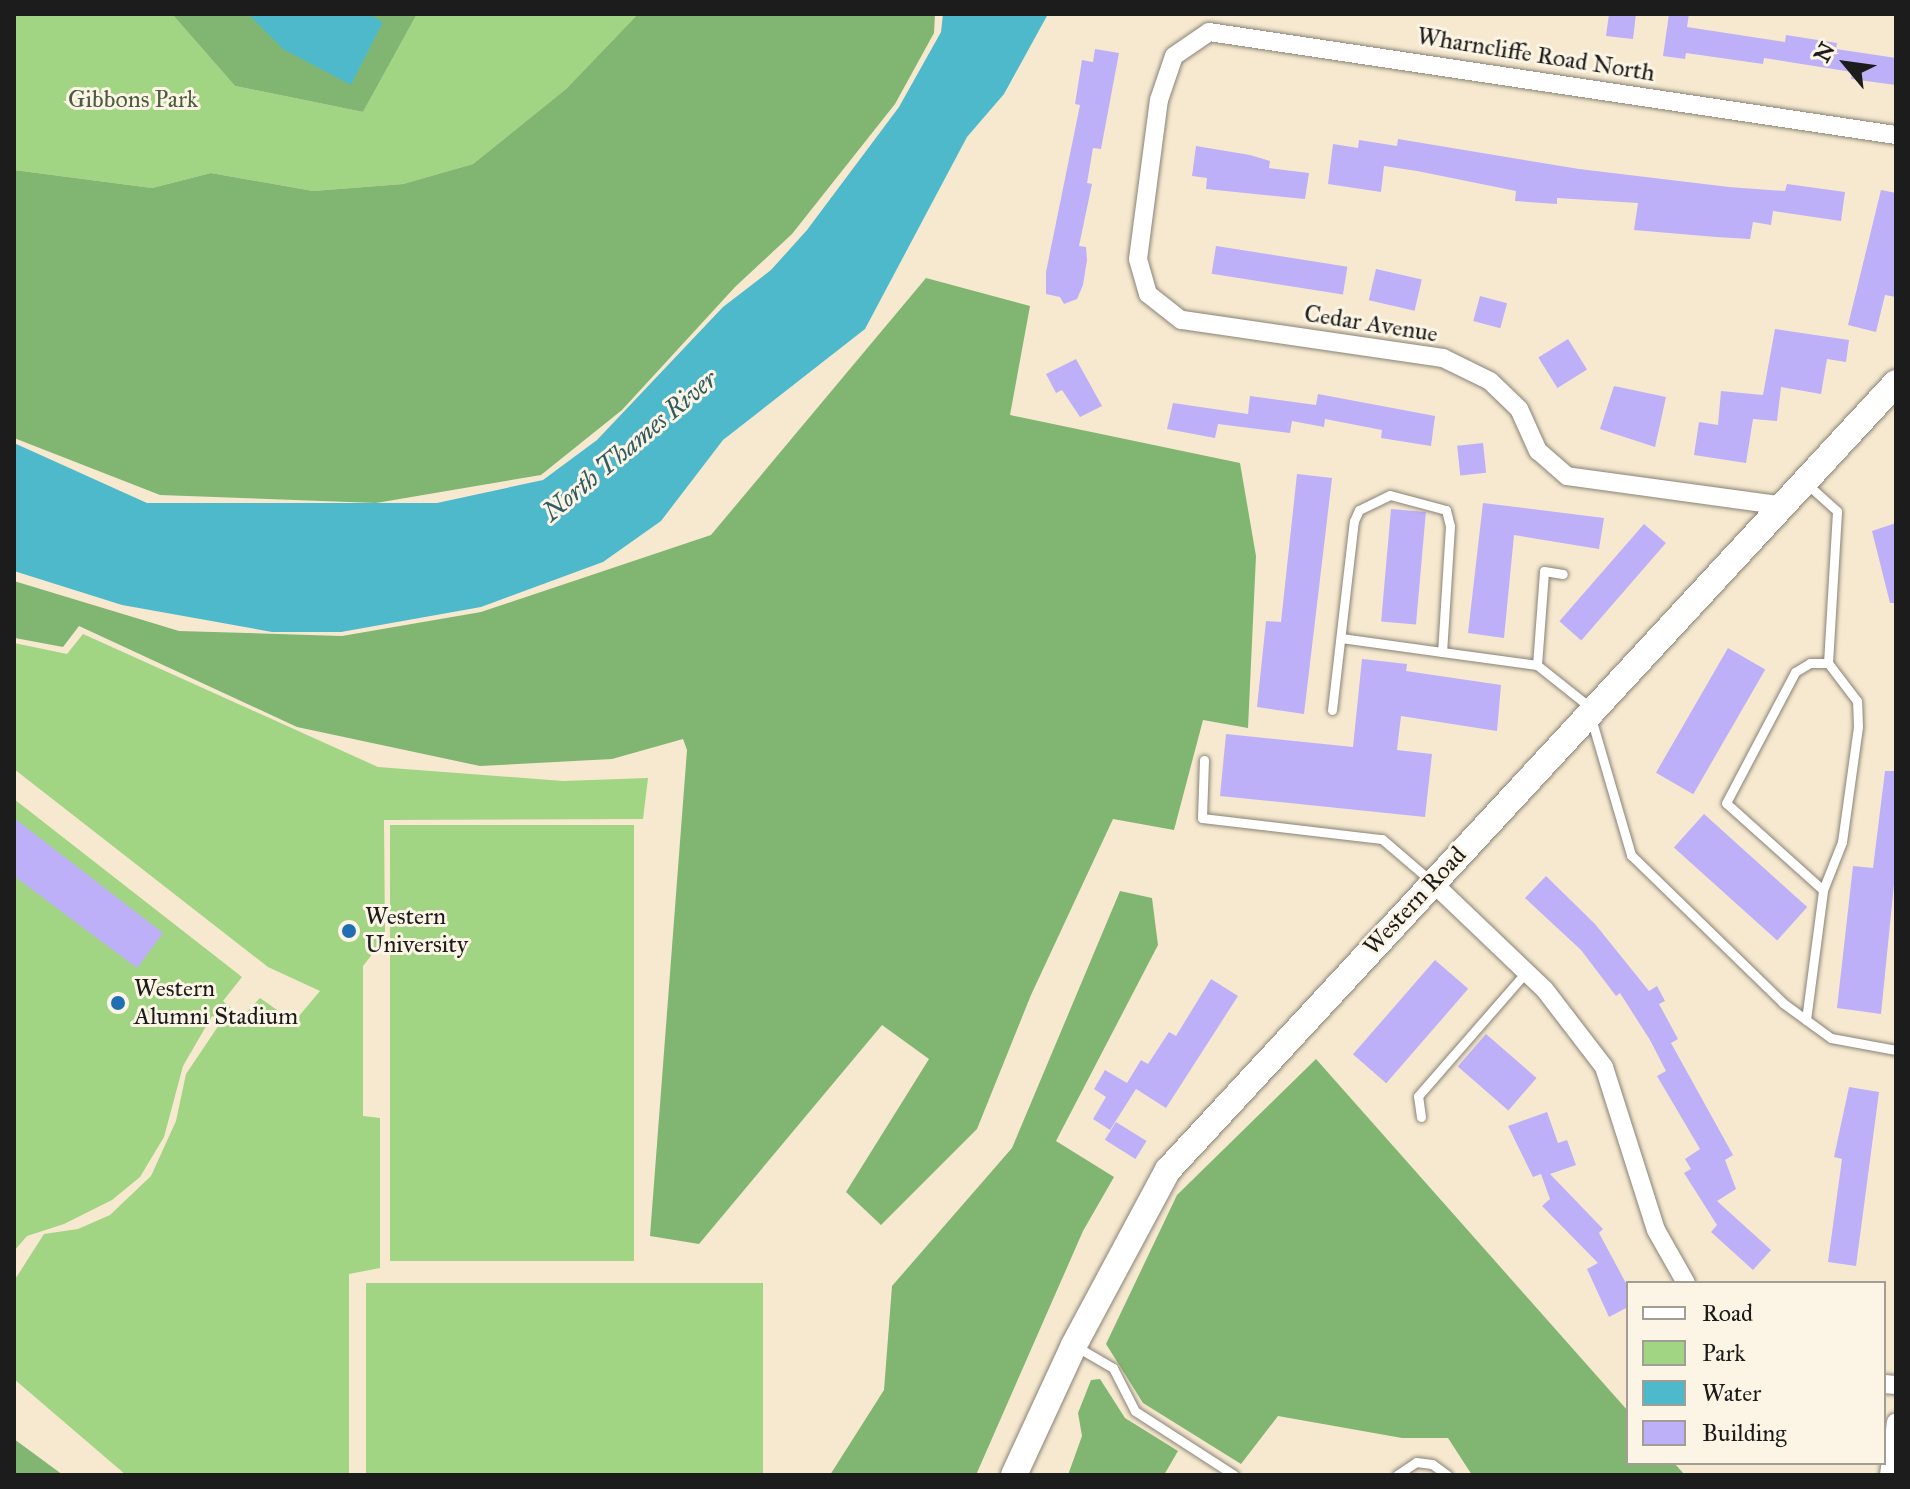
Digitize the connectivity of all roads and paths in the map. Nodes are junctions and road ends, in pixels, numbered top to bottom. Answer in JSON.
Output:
{"nodes":[{"id":1,"x":1174,"y":56,"type":"joint"},
{"id":2,"x":1896,"y":135,"type":"edge"},
{"id":3,"x":1896,"y":383,"type":"edge"},
{"id":4,"x":1806,"y":483,"type":"junction"},
{"id":5,"x":1785,"y":506,"type":"junction"},
{"id":6,"x":1563,"y":574,"type":"dead end"},
{"id":7,"x":1341,"y":638,"type":"junction"},
{"id":8,"x":1442,"y":652,"type":"junction"},
{"id":9,"x":1828,"y":663,"type":"junction"},
{"id":10,"x":1537,"y":665,"type":"junction"},
{"id":11,"x":1332,"y":710,"type":"dead end"},
{"id":12,"x":1594,"y":715,"type":"junction"},
{"id":13,"x":1204,"y":760,"type":"dead end"},
{"id":14,"x":1432,"y":882,"type":"junction"},
{"id":15,"x":1823,"y":890,"type":"junction"},
{"id":16,"x":1526,"y":972,"type":"junction"},
{"id":17,"x":1806,"y":1020,"type":"junction"},
{"id":18,"x":1896,"y":1050,"type":"edge"},
{"id":19,"x":1421,"y":1117,"type":"dead end"},
{"id":20,"x":1685,"y":1281,"type":"edge"},
{"id":21,"x":1074,"y":1345,"type":"junction"},
{"id":22,"x":1896,"y":1422,"type":"edge"},
{"id":23,"x":1014,"y":1475,"type":"edge"},
{"id":24,"x":1234,"y":1475,"type":"edge"},
{"id":25,"x":1397,"y":1475,"type":"edge"},
{"id":26,"x":1447,"y":1475,"type":"edge"},
{"id":27,"x":1889,"y":1475,"type":"edge"}],
"edges":[{"from":1,"to":2,"type":"street","name":"Wharncliffe Road North"},
{"from":1,"to":5,"type":"street","name":"Cedar Avenue"},
{"from":3,"to":4,"type":"main road","name":"Western Road"},
{"from":4,"to":5,"type":"main road","name":"Western Road"},
{"from":4,"to":9,"type":"lane"},
{"from":5,"to":12,"type":"main road","name":"Western Road"},
{"from":6,"to":10,"type":"lane"},
{"from":7,"to":8,"type":"lane"},
{"from":7,"to":8,"type":"lane"},
{"from":7,"to":11,"type":"lane"},
{"from":8,"to":10,"type":"lane"},
{"from":9,"to":15,"type":"lane"},
{"from":9,"to":15,"type":"lane"},
{"from":10,"to":12,"type":"lane"},
{"from":12,"to":14,"type":"main road","name":"Western Road"},
{"from":12,"to":17,"type":"lane"},
{"from":13,"to":14,"type":"lane"},
{"from":14,"to":16,"type":"street"},
{"from":14,"to":21,"type":"main road","name":"Western Road"},
{"from":15,"to":17,"type":"lane"},
{"from":16,"to":19,"type":"lane"},
{"from":16,"to":20,"type":"street"},
{"from":17,"to":18,"type":"lane"},
{"from":21,"to":23,"type":"main road","name":"Western Road"},
{"from":21,"to":24,"type":"lane"},
{"from":22,"to":27,"type":"street"},
{"from":25,"to":26,"type":"lane"}]}
